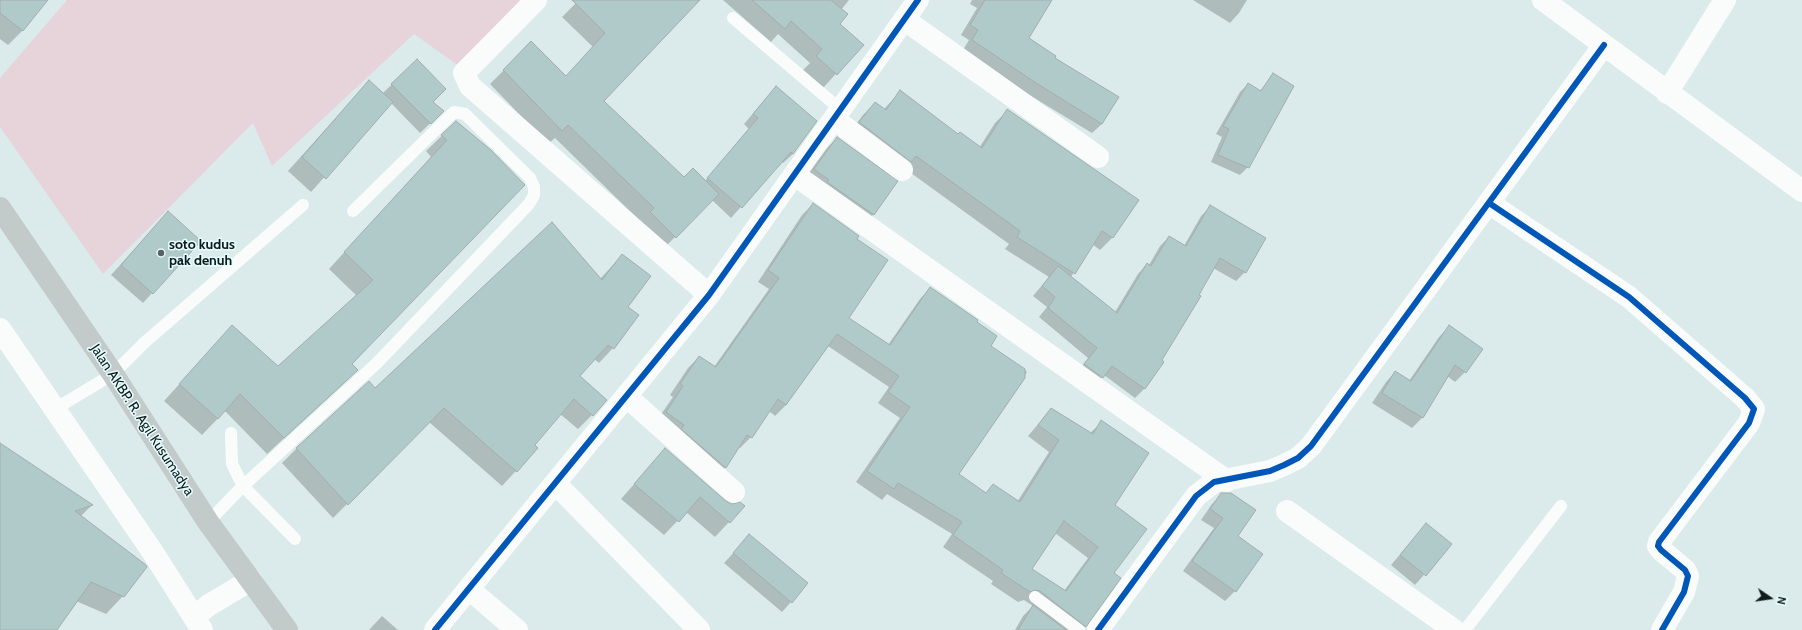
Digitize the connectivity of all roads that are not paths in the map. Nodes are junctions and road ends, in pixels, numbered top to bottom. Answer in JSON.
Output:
{"nodes":[{"id":1,"x":536,"y":0,"type":"edge"},
{"id":2,"x":918,"y":0,"type":"edge"},
{"id":3,"x":1543,"y":0,"type":"edge"},
{"id":4,"x":1726,"y":0,"type":"edge"},
{"id":5,"x":733,"y":18,"type":"dead end"},
{"id":6,"x":904,"y":20,"type":"junction"},
{"id":7,"x":1604,"y":45,"type":"junction"},
{"id":8,"x":1667,"y":93,"type":"junction"},
{"id":9,"x":837,"y":114,"type":"junction"},
{"id":10,"x":1098,"y":157,"type":"dead end"},
{"id":11,"x":902,"y":170,"type":"dead end"},
{"id":12,"x":795,"y":175,"type":"junction"},
{"id":13,"x":1802,"y":191,"type":"edge"},
{"id":14,"x":1489,"y":203,"type":"junction"},
{"id":15,"x":303,"y":205,"type":"dead end"},
{"id":16,"x":0,"y":208,"type":"edge"},
{"id":17,"x":353,"y":210,"type":"dead end"},
{"id":18,"x":708,"y":295,"type":"junction"},
{"id":19,"x":0,"y":329,"type":"edge"},
{"id":20,"x":113,"y":374,"type":"junction"},
{"id":21,"x":626,"y":396,"type":"junction"},
{"id":22,"x":55,"y":409,"type":"junction"},
{"id":23,"x":231,"y":433,"type":"dead end"},
{"id":24,"x":1220,"y":482,"type":"junction"},
{"id":25,"x":243,"y":486,"type":"junction"},
{"id":26,"x":561,"y":489,"type":"junction"},
{"id":27,"x":734,"y":492,"type":"dead end"},
{"id":28,"x":1561,"y":506,"type":"dead end"},
{"id":29,"x":1287,"y":511,"type":"dead end"},
{"id":30,"x":208,"y":522,"type":"junction"},
{"id":31,"x":295,"y":539,"type":"dead end"},
{"id":32,"x":251,"y":580,"type":"junction"},
{"id":33,"x":470,"y":589,"type":"junction"},
{"id":34,"x":1035,"y":597,"type":"dead end"},
{"id":35,"x":198,"y":624,"type":"edge"},
{"id":36,"x":287,"y":630,"type":"edge"},
{"id":37,"x":435,"y":630,"type":"edge"},
{"id":38,"x":516,"y":630,"type":"edge"},
{"id":39,"x":699,"y":630,"type":"edge"},
{"id":40,"x":1079,"y":630,"type":"edge"},
{"id":41,"x":1098,"y":630,"type":"edge"},
{"id":42,"x":1454,"y":630,"type":"edge"},
{"id":43,"x":1465,"y":630,"type":"edge"},
{"id":44,"x":1662,"y":630,"type":"edge"}],
"edges":[{"from":1,"to":18,"type":"street"},
{"from":2,"to":6,"type":"street"},
{"from":3,"to":7,"type":"street"},
{"from":4,"to":8,"type":"street"},
{"from":5,"to":9,"type":"lane"},
{"from":6,"to":9,"type":"street"},
{"from":6,"to":10,"type":"street"},
{"from":7,"to":8,"type":"street"},
{"from":7,"to":14,"type":"street"},
{"from":8,"to":13,"type":"street"},
{"from":9,"to":11,"type":"street"},
{"from":9,"to":12,"type":"street"},
{"from":12,"to":18,"type":"street"},
{"from":12,"to":24,"type":"street"},
{"from":14,"to":24,"type":"street"},
{"from":14,"to":44,"type":"street"},
{"from":15,"to":20,"type":"lane"},
{"from":16,"to":20,"type":"main road","name":"Jalan AKBP. R. Agil Kusumadya"},
{"from":17,"to":25,"type":"lane"},
{"from":18,"to":21,"type":"street"},
{"from":19,"to":22,"type":"street"},
{"from":20,"to":22,"type":"lane"},
{"from":20,"to":30,"type":"main road","name":"Jalan AKBP. R. Agil Kusumadya"},
{"from":21,"to":26,"type":"street"},
{"from":21,"to":27,"type":"street"},
{"from":22,"to":35,"type":"street"},
{"from":23,"to":25,"type":"lane"},
{"from":24,"to":41,"type":"street"},
{"from":25,"to":30,"type":"lane"},
{"from":25,"to":31,"type":"lane"},
{"from":26,"to":33,"type":"street"},
{"from":26,"to":39,"type":"street"},
{"from":28,"to":43,"type":"lane"},
{"from":29,"to":42,"type":"street"},
{"from":30,"to":32,"type":"main road","name":"Jalan AKBP. R. Agil Kusumadya"},
{"from":32,"to":35,"type":"street"},
{"from":32,"to":36,"type":"main road","name":"Jalan AKBP. R. Agil Kusumadya"},
{"from":33,"to":37,"type":"street"},
{"from":33,"to":38,"type":"street"},
{"from":34,"to":40,"type":"lane"}]}
